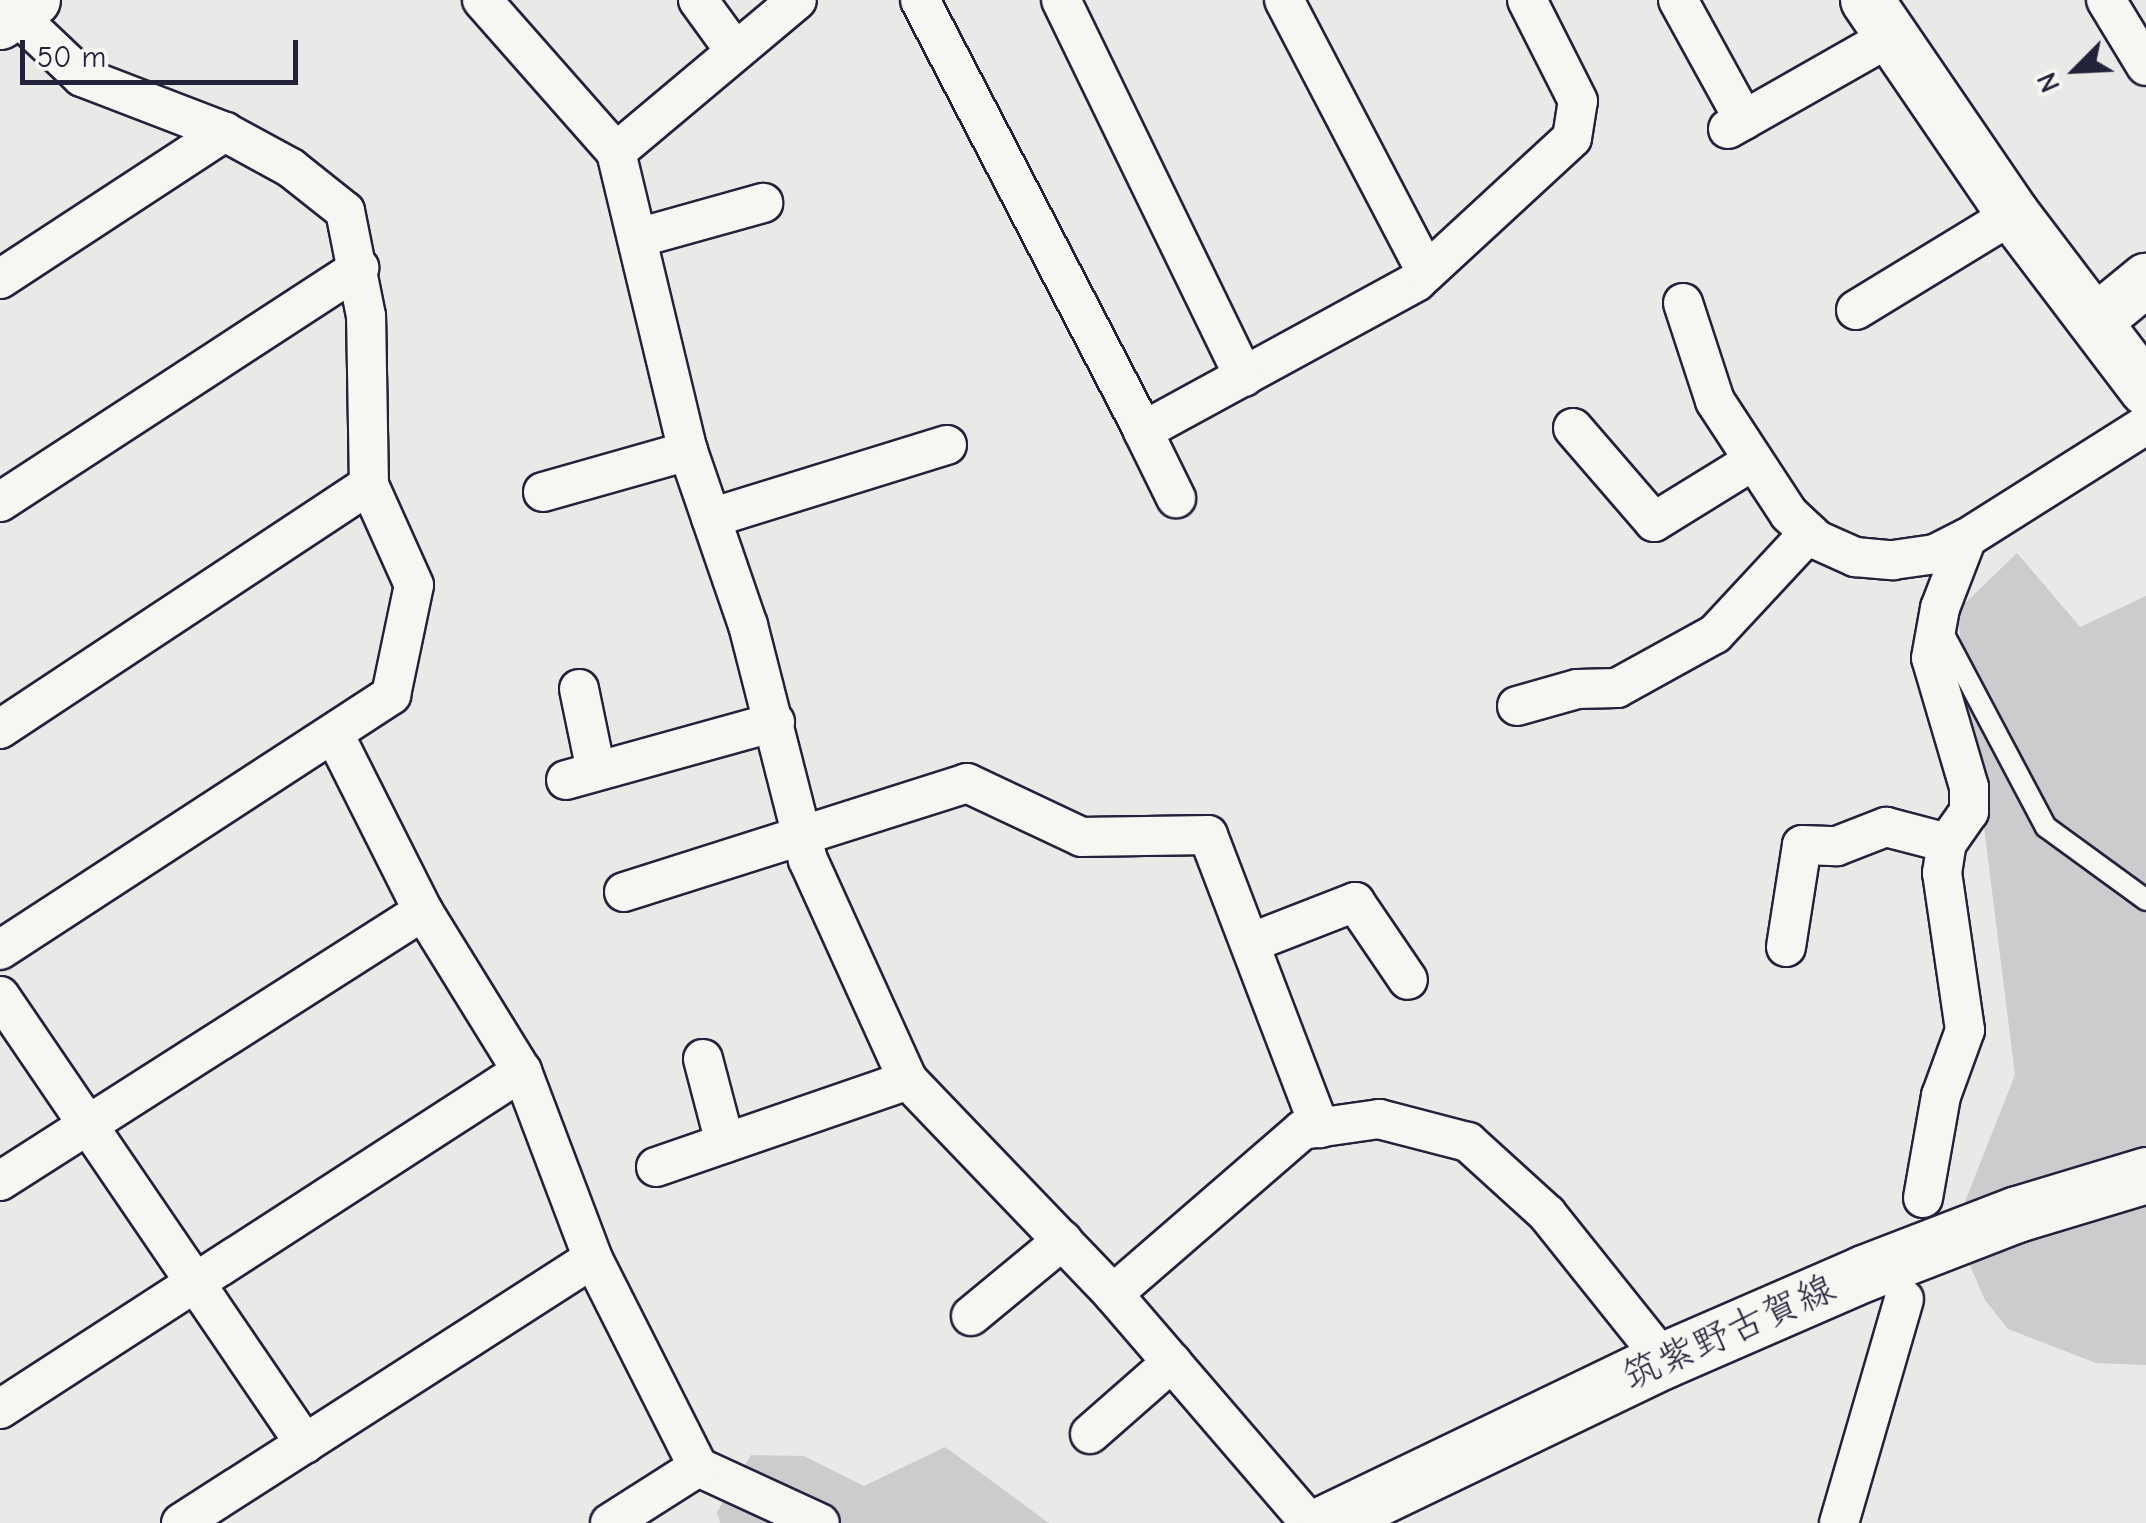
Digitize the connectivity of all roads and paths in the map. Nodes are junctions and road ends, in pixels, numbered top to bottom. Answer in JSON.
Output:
{"nodes":[{"id":1,"x":482,"y":0,"type":"edge"},
{"id":2,"x":698,"y":0,"type":"edge"},
{"id":3,"x":797,"y":0,"type":"edge"},
{"id":4,"x":920,"y":0,"type":"edge"},
{"id":5,"x":1060,"y":0,"type":"edge"},
{"id":6,"x":1284,"y":0,"type":"edge"},
{"id":7,"x":1527,"y":0,"type":"edge"},
{"id":8,"x":1678,"y":0,"type":"edge"},
{"id":9,"x":2106,"y":0,"type":"edge"},
{"id":10,"x":13,"y":9,"type":"edge"},
{"id":11,"x":1878,"y":19,"type":"edge"},
{"id":12,"x":735,"y":51,"type":"junction"},
{"id":13,"x":2146,"y":66,"type":"edge"},
{"id":14,"x":224,"y":132,"type":"junction"},
{"id":15,"x":616,"y":152,"type":"junction"},
{"id":16,"x":763,"y":202,"type":"dead end"},
{"id":17,"x":2013,"y":214,"type":"junction"},
{"id":18,"x":640,"y":237,"type":"junction"},
{"id":19,"x":359,"y":268,"type":"junction"},
{"id":20,"x":1426,"y":272,"type":"junction"},
{"id":21,"x":0,"y":280,"type":"edge"},
{"id":22,"x":2146,"y":280,"type":"edge"},
{"id":23,"x":1683,"y":303,"type":"dead end"},
{"id":24,"x":1856,"y":310,"type":"dead end"},
{"id":25,"x":2096,"y":321,"type":"junction"},
{"id":26,"x":1244,"y":376,"type":"junction"},
{"id":27,"x":2146,"y":389,"type":"edge"},
{"id":28,"x":2146,"y":425,"type":"edge"},
{"id":29,"x":1573,"y":428,"type":"dead end"},
{"id":30,"x":1144,"y":432,"type":"junction"},
{"id":31,"x":947,"y":445,"type":"dead end"},
{"id":32,"x":688,"y":451,"type":"junction"},
{"id":33,"x":1752,"y":462,"type":"junction"},
{"id":34,"x":369,"y":485,"type":"junction"},
{"id":35,"x":543,"y":492,"type":"dead end"},
{"id":36,"x":1176,"y":498,"type":"dead end"},
{"id":37,"x":0,"y":502,"type":"edge"},
{"id":38,"x":712,"y":518,"type":"junction"},
{"id":39,"x":1809,"y":533,"type":"junction"},
{"id":40,"x":1967,"y":538,"type":"junction"},
{"id":41,"x":1937,"y":621,"type":"junction"},
{"id":42,"x":578,"y":689,"type":"dead end"},
{"id":43,"x":1516,"y":706,"type":"dead end"},
{"id":44,"x":775,"y":722,"type":"junction"},
{"id":45,"x":0,"y":729,"type":"edge"},
{"id":46,"x":334,"y":734,"type":"junction"},
{"id":47,"x":806,"y":837,"type":"junction"},
{"id":48,"x":1947,"y":843,"type":"junction"},
{"id":49,"x":624,"y":892,"type":"dead end"},
{"id":50,"x":2146,"y":900,"type":"edge"},
{"id":51,"x":423,"y":911,"type":"junction"},
{"id":52,"x":1250,"y":943,"type":"junction"},
{"id":53,"x":1786,"y":946,"type":"dead end"},
{"id":54,"x":0,"y":950,"type":"edge"},
{"id":55,"x":1408,"y":980,"type":"dead end"},
{"id":56,"x":0,"y":996,"type":"edge"},
{"id":57,"x":703,"y":1058,"type":"dead end"},
{"id":58,"x":522,"y":1072,"type":"junction"},
{"id":59,"x":908,"y":1080,"type":"junction"},
{"id":60,"x":88,"y":1124,"type":"junction"},
{"id":61,"x":1320,"y":1128,"type":"junction"},
{"id":62,"x":725,"y":1143,"type":"junction"},
{"id":63,"x":656,"y":1167,"type":"dead end"},
{"id":64,"x":2146,"y":1174,"type":"edge"},
{"id":65,"x":0,"y":1181,"type":"edge"},
{"id":66,"x":1923,"y":1198,"type":"dead end"},
{"id":67,"x":1063,"y":1240,"type":"junction"},
{"id":68,"x":592,"y":1259,"type":"junction"},
{"id":69,"x":193,"y":1286,"type":"junction"},
{"id":70,"x":1113,"y":1294,"type":"junction"},
{"id":71,"x":1904,"y":1300,"type":"dead end"},
{"id":72,"x":971,"y":1316,"type":"dead end"},
{"id":73,"x":1664,"y":1360,"type":"junction"},
{"id":74,"x":1172,"y":1362,"type":"junction"},
{"id":75,"x":0,"y":1409,"type":"edge"},
{"id":76,"x":1090,"y":1434,"type":"dead end"},
{"id":77,"x":305,"y":1444,"type":"junction"},
{"id":78,"x":698,"y":1467,"type":"junction"},
{"id":79,"x":181,"y":1523,"type":"edge"},
{"id":80,"x":610,"y":1523,"type":"edge"},
{"id":81,"x":820,"y":1523,"type":"edge"},
{"id":82,"x":1310,"y":1523,"type":"edge"},
{"id":83,"x":1325,"y":1523,"type":"edge"},
{"id":84,"x":1839,"y":1523,"type":"edge"}],
"edges":[{"from":1,"to":15,"type":"street"},
{"from":2,"to":12,"type":"street"},
{"from":3,"to":12,"type":"street"},
{"from":4,"to":30,"type":"street"},
{"from":5,"to":26,"type":"street"},
{"from":6,"to":20,"type":"street"},
{"from":7,"to":20,"type":"street"},
{"from":8,"to":11,"type":"street"},
{"from":9,"to":13,"type":"street"},
{"from":10,"to":14,"type":"street"},
{"from":11,"to":17,"type":"street"},
{"from":12,"to":15,"type":"street"},
{"from":14,"to":19,"type":"street"},
{"from":14,"to":21,"type":"street"},
{"from":15,"to":18,"type":"street"},
{"from":16,"to":18,"type":"street"},
{"from":17,"to":24,"type":"street"},
{"from":17,"to":25,"type":"street"},
{"from":18,"to":32,"type":"street"},
{"from":19,"to":34,"type":"street"},
{"from":19,"to":37,"type":"street"},
{"from":20,"to":26,"type":"street"},
{"from":22,"to":25,"type":"street"},
{"from":23,"to":33,"type":"street"},
{"from":25,"to":27,"type":"street"},
{"from":26,"to":30,"type":"street"},
{"from":28,"to":40,"type":"street"},
{"from":29,"to":33,"type":"street"},
{"from":30,"to":36,"type":"street"},
{"from":31,"to":38,"type":"street"},
{"from":32,"to":35,"type":"street"},
{"from":32,"to":38,"type":"street"},
{"from":33,"to":39,"type":"street"},
{"from":34,"to":45,"type":"street"},
{"from":34,"to":46,"type":"street"},
{"from":38,"to":44,"type":"street"},
{"from":39,"to":40,"type":"street"},
{"from":39,"to":43,"type":"street"},
{"from":40,"to":41,"type":"street"},
{"from":41,"to":48,"type":"street"},
{"from":41,"to":50,"type":"lane"},
{"from":42,"to":44,"type":"street"},
{"from":44,"to":47,"type":"street"},
{"from":46,"to":51,"type":"street"},
{"from":46,"to":54,"type":"street"},
{"from":47,"to":49,"type":"street"},
{"from":47,"to":52,"type":"street"},
{"from":47,"to":59,"type":"street"},
{"from":48,"to":53,"type":"street"},
{"from":48,"to":66,"type":"street"},
{"from":51,"to":58,"type":"street"},
{"from":51,"to":60,"type":"street"},
{"from":52,"to":55,"type":"street"},
{"from":52,"to":61,"type":"street"},
{"from":56,"to":60,"type":"street"},
{"from":57,"to":62,"type":"street"},
{"from":58,"to":68,"type":"street"},
{"from":58,"to":69,"type":"street"},
{"from":59,"to":62,"type":"street"},
{"from":59,"to":67,"type":"street"},
{"from":60,"to":65,"type":"street"},
{"from":60,"to":69,"type":"street"},
{"from":61,"to":70,"type":"street"},
{"from":61,"to":73,"type":"street"},
{"from":62,"to":63,"type":"street"},
{"from":64,"to":73,"type":"main road","name":"筑紫野古賀線"},
{"from":67,"to":70,"type":"street"},
{"from":67,"to":72,"type":"street"},
{"from":68,"to":77,"type":"street"},
{"from":68,"to":78,"type":"street"},
{"from":69,"to":75,"type":"street"},
{"from":69,"to":77,"type":"street"},
{"from":70,"to":74,"type":"street"},
{"from":71,"to":84,"type":"street"},
{"from":73,"to":83,"type":"main road","name":"筑紫野古賀線"},
{"from":74,"to":76,"type":"street"},
{"from":74,"to":82,"type":"street"},
{"from":77,"to":79,"type":"street"},
{"from":78,"to":80,"type":"street"},
{"from":78,"to":81,"type":"street"}]}
